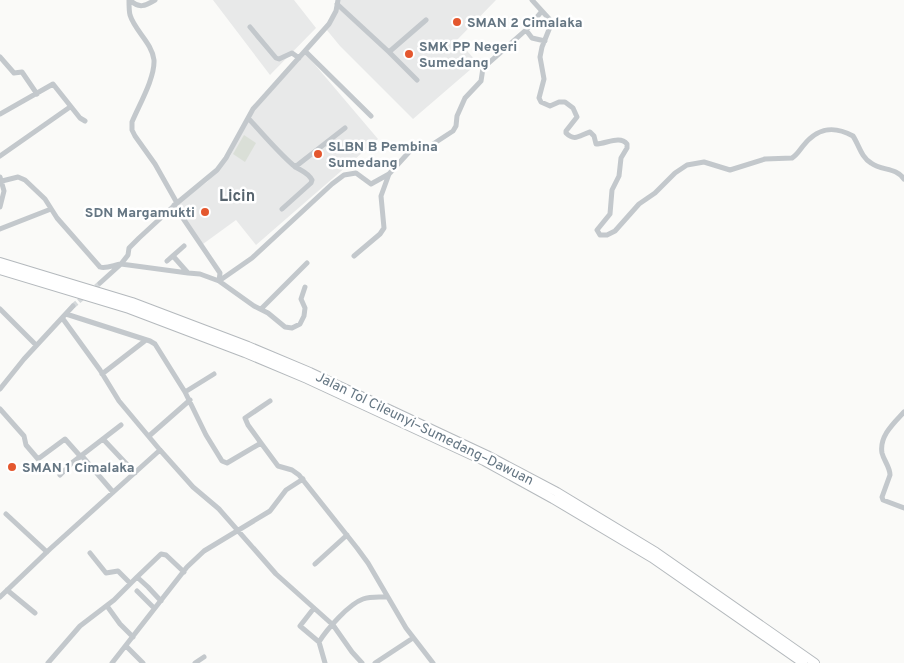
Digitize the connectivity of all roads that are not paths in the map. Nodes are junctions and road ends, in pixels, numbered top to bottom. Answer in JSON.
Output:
{"nodes":[{"id":1,"x":130,"y":0,"type":"edge"},
{"id":2,"x":155,"y":0,"type":"edge"},
{"id":3,"x":532,"y":0,"type":"edge"},
{"id":4,"x":337,"y":2,"type":"edge"},
{"id":5,"x":542,"y":10,"type":"junction"},
{"id":6,"x":426,"y":20,"type":"dead end"},
{"id":7,"x":250,"y":27,"type":"dead end"},
{"id":8,"x":526,"y":30,"type":"junction"},
{"id":9,"x":545,"y":41,"type":"junction"},
{"id":10,"x":305,"y":51,"type":"junction"},
{"id":11,"x":389,"y":52,"type":"junction"},
{"id":12,"x":0,"y":58,"type":"edge"},
{"id":13,"x":299,"y":58,"type":"junction"},
{"id":14,"x":417,"y":80,"type":"dead end"},
{"id":15,"x":37,"y":94,"type":"junction"},
{"id":16,"x":70,"y":107,"type":"junction"},
{"id":17,"x":0,"y":114,"type":"edge"},
{"id":18,"x":371,"y":116,"type":"dead end"},
{"id":19,"x":248,"y":118,"type":"junction"},
{"id":20,"x":85,"y":120,"type":"dead end"},
{"id":21,"x":345,"y":128,"type":"dead end"},
{"id":22,"x":0,"y":156,"type":"edge"},
{"id":23,"x":295,"y":167,"type":"junction"},
{"id":24,"x":389,"y":174,"type":"junction"},
{"id":25,"x":1,"y":179,"type":"edge"},
{"id":26,"x":904,"y":179,"type":"edge"},
{"id":27,"x":175,"y":204,"type":"junction"},
{"id":28,"x":0,"y":207,"type":"edge"},
{"id":29,"x":51,"y":209,"type":"junction"},
{"id":30,"x":282,"y":209,"type":"dead end"},
{"id":31,"x":0,"y":229,"type":"edge"},
{"id":32,"x":184,"y":246,"type":"dead end"},
{"id":33,"x":173,"y":256,"type":"junction"},
{"id":34,"x":354,"y":256,"type":"dead end"},
{"id":35,"x":167,"y":261,"type":"dead end"},
{"id":36,"x":0,"y":262,"type":"edge"},
{"id":37,"x":307,"y":262,"type":"dead end"},
{"id":38,"x":121,"y":264,"type":"junction"},
{"id":39,"x":0,"y":270,"type":"edge"},
{"id":40,"x":188,"y":273,"type":"junction"},
{"id":41,"x":219,"y":281,"type":"junction"},
{"id":42,"x":100,"y":283,"type":"tunnel mouth"},
{"id":43,"x":306,"y":287,"type":"dead end"},
{"id":44,"x":74,"y":306,"type":"tunnel mouth"},
{"id":45,"x":0,"y":308,"type":"edge"},
{"id":46,"x":261,"y":309,"type":"junction"},
{"id":47,"x":64,"y":317,"type":"junction"},
{"id":48,"x":146,"y":340,"type":"junction"},
{"id":49,"x":36,"y":345,"type":"junction"},
{"id":50,"x":102,"y":374,"type":"junction"},
{"id":51,"x":214,"y":374,"type":"dead end"},
{"id":52,"x":0,"y":389,"type":"edge"},
{"id":53,"x":186,"y":392,"type":"junction"},
{"id":54,"x":190,"y":400,"type":"junction"},
{"id":55,"x":270,"y":401,"type":"dead end"},
{"id":56,"x":0,"y":409,"type":"edge"},
{"id":57,"x":904,"y":412,"type":"edge"},
{"id":58,"x":121,"y":425,"type":"dead end"},
{"id":59,"x":150,"y":436,"type":"junction"},
{"id":60,"x":104,"y":439,"type":"junction"},
{"id":61,"x":261,"y":443,"type":"junction"},
{"id":62,"x":160,"y":450,"type":"junction"},
{"id":63,"x":81,"y":456,"type":"junction"},
{"id":64,"x":135,"y":473,"type":"junction"},
{"id":65,"x":60,"y":475,"type":"dead end"},
{"id":66,"x":303,"y":479,"type":"junction"},
{"id":67,"x":113,"y":492,"type":"junction"},
{"id":68,"x":904,"y":508,"type":"edge"},
{"id":69,"x":6,"y":514,"type":"dead end"},
{"id":70,"x":237,"y":530,"type":"junction"},
{"id":71,"x":347,"y":535,"type":"junction"},
{"id":72,"x":47,"y":552,"type":"junction"},
{"id":73,"x":90,"y":553,"type":"dead end"},
{"id":74,"x":315,"y":564,"type":"dead end"},
{"id":75,"x":184,"y":572,"type":"junction"},
{"id":76,"x":137,"y":577,"type":"junction"},
{"id":77,"x":130,"y":583,"type":"junction"},
{"id":78,"x":7,"y":590,"type":"junction"},
{"id":79,"x":137,"y":591,"type":"dead end"},
{"id":80,"x":0,"y":597,"type":"edge"},
{"id":81,"x":387,"y":597,"type":"junction"},
{"id":82,"x":160,"y":601,"type":"junction"},
{"id":83,"x":108,"y":606,"type":"junction"},
{"id":84,"x":154,"y":608,"type":"junction"},
{"id":85,"x":314,"y":608,"type":"junction"},
{"id":86,"x":35,"y":613,"type":"dead end"},
{"id":87,"x":333,"y":625,"type":"junction"},
{"id":88,"x":133,"y":637,"type":"junction"},
{"id":89,"x":413,"y":638,"type":"junction"},
{"id":90,"x":319,"y":642,"type":"junction"},
{"id":91,"x":126,"y":646,"type":"junction"},
{"id":92,"x":204,"y":657,"type":"dead end"},
{"id":93,"x":48,"y":663,"type":"edge"},
{"id":94,"x":112,"y":663,"type":"edge"},
{"id":95,"x":143,"y":663,"type":"edge"},
{"id":96,"x":195,"y":663,"type":"edge"},
{"id":97,"x":325,"y":663,"type":"edge"},
{"id":98,"x":362,"y":663,"type":"edge"},
{"id":99,"x":375,"y":663,"type":"edge"},
{"id":100,"x":433,"y":663,"type":"edge"},
{"id":101,"x":802,"y":663,"type":"edge"},
{"id":102,"x":815,"y":663,"type":"edge"}],
"edges":[{"from":1,"to":2,"type":"street"},
{"from":1,"to":27,"type":"street"},
{"from":3,"to":5,"type":"street"},
{"from":4,"to":10,"type":"street"},
{"from":4,"to":11,"type":"street"},
{"from":5,"to":8,"type":"street"},
{"from":5,"to":9,"type":"street"},
{"from":6,"to":11,"type":"street"},
{"from":7,"to":13,"type":"street"},
{"from":8,"to":9,"type":"street"},
{"from":8,"to":24,"type":"street"},
{"from":9,"to":26,"type":"street"},
{"from":10,"to":13,"type":"street"},
{"from":10,"to":18,"type":"street"},
{"from":11,"to":14,"type":"street"},
{"from":12,"to":15,"type":"street"},
{"from":13,"to":19,"type":"street"},
{"from":15,"to":16,"type":"street"},
{"from":15,"to":17,"type":"street"},
{"from":16,"to":20,"type":"street"},
{"from":16,"to":22,"type":"street"},
{"from":19,"to":23,"type":"street"},
{"from":19,"to":27,"type":"street"},
{"from":21,"to":23,"type":"street"},
{"from":23,"to":30,"type":"street"},
{"from":24,"to":34,"type":"street"},
{"from":24,"to":41,"type":"street"},
{"from":25,"to":28,"type":"street"},
{"from":25,"to":29,"type":"street"},
{"from":27,"to":38,"type":"street"},
{"from":27,"to":41,"type":"street"},
{"from":29,"to":31,"type":"street"},
{"from":29,"to":38,"type":"street"},
{"from":32,"to":33,"type":"street"},
{"from":33,"to":35,"type":"street"},
{"from":33,"to":40,"type":"street"},
{"from":36,"to":102,"type":"highway","name":"Jalan Tol Cileunyi–Sumedang–Dawuan"},
{"from":37,"to":46,"type":"street"},
{"from":38,"to":40,"type":"street"},
{"from":38,"to":42,"type":"street"},
{"from":39,"to":101,"type":"highway","name":"Jalan Tol Cileunyi–Sumedang–Dawuan"},
{"from":40,"to":41,"type":"street"},
{"from":41,"to":46,"type":"street"},
{"from":43,"to":46,"type":"street"},
{"from":44,"to":47,"type":"street"},
{"from":45,"to":49,"type":"street"},
{"from":47,"to":48,"type":"street"},
{"from":47,"to":49,"type":"street"},
{"from":47,"to":50,"type":"street"},
{"from":48,"to":50,"type":"street"},
{"from":48,"to":53,"type":"street"},
{"from":49,"to":52,"type":"street"},
{"from":50,"to":59,"type":"street"},
{"from":51,"to":53,"type":"street"},
{"from":53,"to":54,"type":"street"},
{"from":54,"to":59,"type":"street"},
{"from":54,"to":61,"type":"street"},
{"from":55,"to":61,"type":"street"},
{"from":56,"to":63,"type":"street"},
{"from":57,"to":68,"type":"street"},
{"from":58,"to":60,"type":"street"},
{"from":59,"to":62,"type":"street"},
{"from":60,"to":63,"type":"street"},
{"from":60,"to":64,"type":"street"},
{"from":61,"to":66,"type":"street"},
{"from":62,"to":64,"type":"street"},
{"from":62,"to":70,"type":"street"},
{"from":63,"to":65,"type":"street"},
{"from":63,"to":67,"type":"street"},
{"from":64,"to":67,"type":"street"},
{"from":66,"to":70,"type":"street"},
{"from":66,"to":71,"type":"street"},
{"from":67,"to":72,"type":"street"},
{"from":69,"to":72,"type":"street"},
{"from":70,"to":75,"type":"street"},
{"from":70,"to":85,"type":"street"},
{"from":71,"to":74,"type":"street"},
{"from":71,"to":81,"type":"street"},
{"from":72,"to":78,"type":"street"},
{"from":73,"to":77,"type":"street"},
{"from":75,"to":76,"type":"street"},
{"from":75,"to":82,"type":"street"},
{"from":76,"to":77,"type":"street"},
{"from":76,"to":82,"type":"street"},
{"from":77,"to":83,"type":"street"},
{"from":78,"to":80,"type":"street"},
{"from":78,"to":86,"type":"street"},
{"from":79,"to":84,"type":"street"},
{"from":81,"to":87,"type":"street"},
{"from":81,"to":89,"type":"street"},
{"from":82,"to":84,"type":"street"},
{"from":83,"to":88,"type":"street"},
{"from":83,"to":93,"type":"street"},
{"from":84,"to":88,"type":"street"},
{"from":85,"to":87,"type":"street"},
{"from":85,"to":90,"type":"street"},
{"from":87,"to":90,"type":"street"},
{"from":87,"to":98,"type":"street"},
{"from":88,"to":91,"type":"street"},
{"from":89,"to":99,"type":"street"},
{"from":89,"to":100,"type":"street"},
{"from":90,"to":97,"type":"street"},
{"from":91,"to":94,"type":"street"},
{"from":91,"to":95,"type":"street"},
{"from":92,"to":96,"type":"street"}]}
